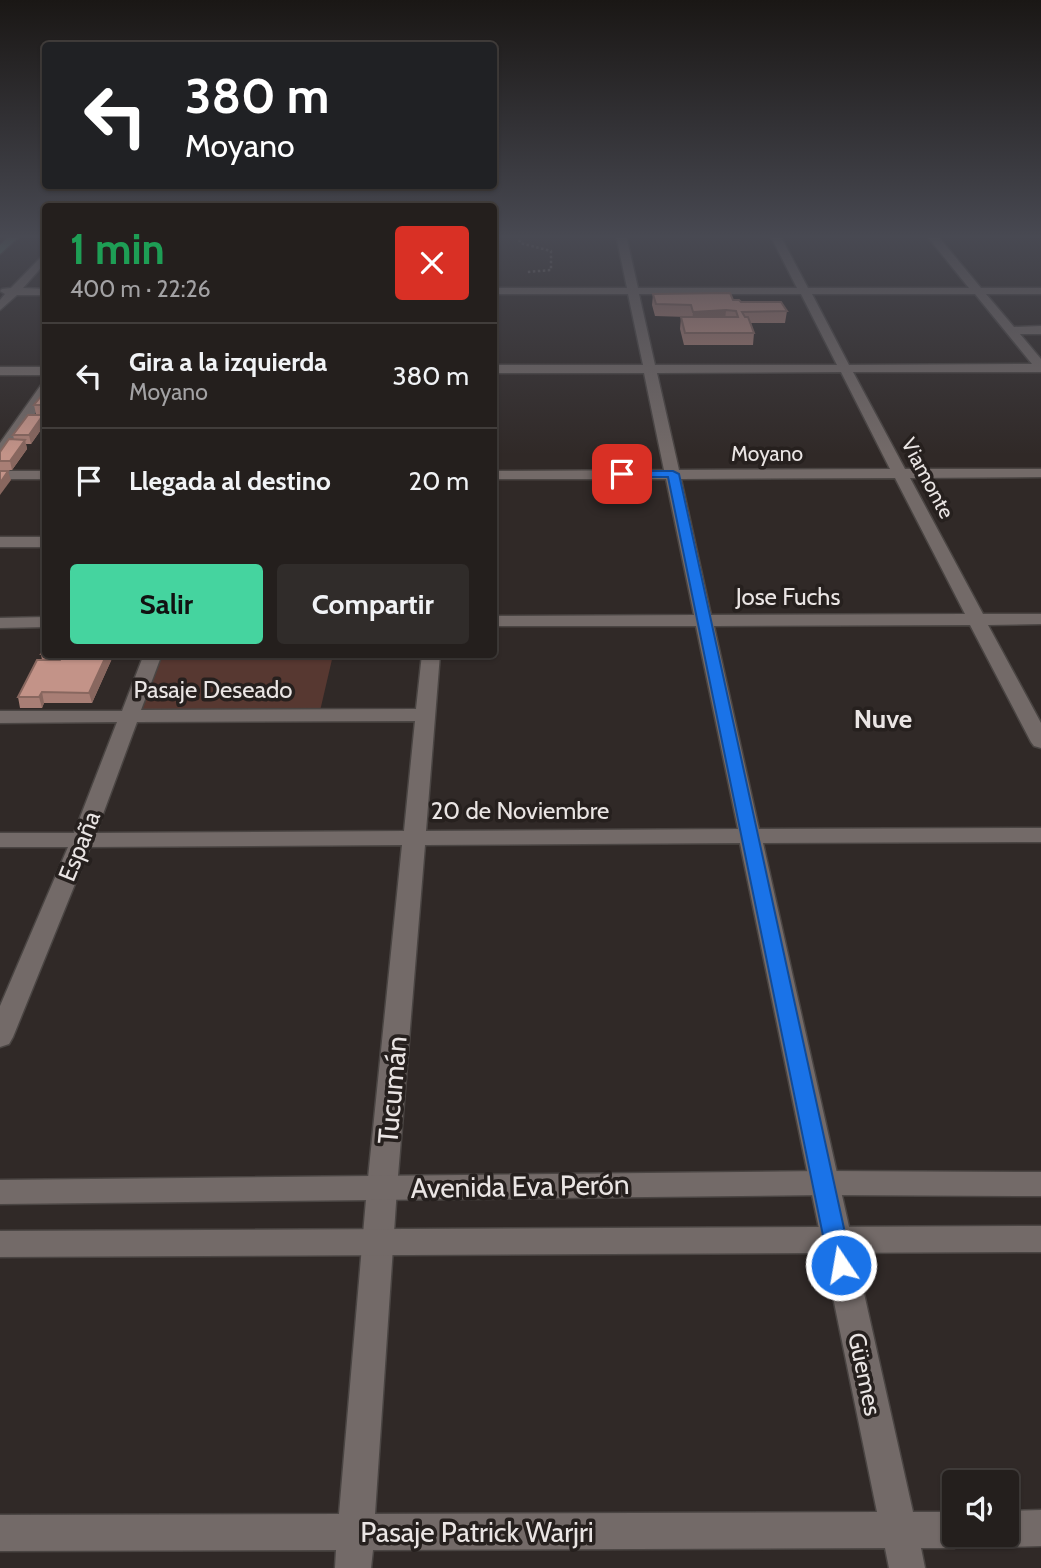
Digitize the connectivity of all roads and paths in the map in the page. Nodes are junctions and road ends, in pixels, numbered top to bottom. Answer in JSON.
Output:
{"nodes":[{"id":1,"x":638,"y":308,"type":"edge"},
{"id":2,"x":813,"y":308,"type":"edge"},
{"id":3,"x":992,"y":308,"type":"edge"},
{"id":4,"x":1041,"y":330,"type":"edge"},
{"id":5,"x":1011,"y":331,"type":"junction"},
{"id":6,"x":1041,"y":367,"type":"edge"},
{"id":7,"x":497,"y":369,"type":"edge"},
{"id":8,"x":650,"y":369,"type":"junction"},
{"id":9,"x":845,"y":369,"type":"junction"},
{"id":10,"x":0,"y":371,"type":"edge"},
{"id":11,"x":42,"y":371,"type":"edge"},
{"id":12,"x":42,"y":394,"type":"edge"},
{"id":13,"x":24,"y":419,"type":"junction"},
{"id":14,"x":42,"y":419,"type":"edge"},
{"id":15,"x":0,"y":453,"type":"edge"},
{"id":16,"x":1041,"y":473,"type":"edge"},
{"id":17,"x":673,"y":474,"type":"junction"},
{"id":18,"x":901,"y":474,"type":"junction"},
{"id":19,"x":0,"y":475,"type":"edge"},
{"id":20,"x":42,"y":475,"type":"edge"},
{"id":21,"x":497,"y":475,"type":"edge"},
{"id":22,"x":0,"y":542,"type":"edge"},
{"id":23,"x":42,"y":542,"type":"edge"},
{"id":24,"x":1041,"y":619,"type":"edge"},
{"id":25,"x":705,"y":620,"type":"junction"},
{"id":26,"x":977,"y":620,"type":"junction"},
{"id":27,"x":497,"y":621,"type":"edge"},
{"id":28,"x":42,"y":622,"type":"edge"},
{"id":29,"x":0,"y":623,"type":"edge"},
{"id":30,"x":152,"y":658,"type":"edge"},
{"id":31,"x":431,"y":658,"type":"edge"},
{"id":32,"x":426,"y":715,"type":"junction"},
{"id":33,"x":130,"y":716,"type":"junction"},
{"id":34,"x":0,"y":717,"type":"edge"},
{"id":35,"x":1041,"y":742,"type":"edge"},
{"id":36,"x":752,"y":835,"type":"junction"},
{"id":37,"x":1041,"y":835,"type":"edge"},
{"id":38,"x":416,"y":837,"type":"junction"},
{"id":39,"x":0,"y":840,"type":"edge"},
{"id":40,"x":82,"y":840,"type":"junction"},
{"id":41,"x":0,"y":1037,"type":"edge"},
{"id":42,"x":823,"y":1183,"type":"junction"},
{"id":43,"x":1041,"y":1184,"type":"edge"},
{"id":44,"x":382,"y":1188,"type":"junction"},
{"id":45,"x":0,"y":1192,"type":"edge"},
{"id":46,"x":835,"y":1238,"type":"junction"},
{"id":47,"x":1041,"y":1240,"type":"edge"},
{"id":48,"x":378,"y":1241,"type":"junction"},
{"id":49,"x":0,"y":1244,"type":"edge"},
{"id":50,"x":1041,"y":1528,"type":"edge"},
{"id":51,"x":1019,"y":1529,"type":"edge"},
{"id":52,"x":899,"y":1530,"type":"junction"},
{"id":53,"x":942,"y":1530,"type":"edge"},
{"id":54,"x":356,"y":1532,"type":"junction"},
{"id":55,"x":0,"y":1534,"type":"edge"},
{"id":56,"x":353,"y":1568,"type":"edge"},
{"id":57,"x":907,"y":1568,"type":"edge"}],
"edges":[{"from":1,"to":8,"type":"street","name":"Güemes"},
{"from":2,"to":9,"type":"street","name":"Viamonte"},
{"from":3,"to":5,"type":"street"},
{"from":4,"to":5,"type":"street"},
{"from":5,"to":6,"type":"street"},
{"from":6,"to":9,"type":"street"},
{"from":7,"to":8,"type":"street"},
{"from":8,"to":9,"type":"street"},
{"from":8,"to":17,"type":"street","name":"Güemes"},
{"from":9,"to":18,"type":"street","name":"Viamonte"},
{"from":10,"to":11,"type":"street"},
{"from":12,"to":13,"type":"street"},
{"from":13,"to":14,"type":"street"},
{"from":13,"to":15,"type":"street"},
{"from":16,"to":18,"type":"street","name":"Moyano"},
{"from":17,"to":18,"type":"street","name":"Moyano"},
{"from":17,"to":21,"type":"street","name":"Moyano"},
{"from":17,"to":25,"type":"street","name":"Güemes"},
{"from":18,"to":26,"type":"street","name":"Viamonte"},
{"from":19,"to":20,"type":"street"},
{"from":22,"to":23,"type":"street"},
{"from":24,"to":26,"type":"street","name":"Jose Fuchs"},
{"from":25,"to":26,"type":"street","name":"Jose Fuchs"},
{"from":25,"to":27,"type":"street","name":"Jose Fuchs"},
{"from":25,"to":36,"type":"street","name":"Güemes"},
{"from":26,"to":35,"type":"street","name":"Viamonte"},
{"from":28,"to":29,"type":"street"},
{"from":30,"to":33,"type":"street","name":"España"},
{"from":31,"to":32,"type":"street","name":"Tucumán"},
{"from":32,"to":33,"type":"street","name":"Pasaje Deseado"},
{"from":32,"to":38,"type":"street","name":"Tucumán"},
{"from":33,"to":34,"type":"street","name":"Pasaje Deseado"},
{"from":33,"to":40,"type":"street","name":"España"},
{"from":36,"to":37,"type":"street","name":"20 de Noviembre"},
{"from":36,"to":38,"type":"street","name":"20 de Noviembre"},
{"from":36,"to":42,"type":"street","name":"Güemes"},
{"from":38,"to":40,"type":"street","name":"20 de Noviembre"},
{"from":38,"to":44,"type":"street","name":"Tucumán"},
{"from":39,"to":40,"type":"street","name":"20 de Noviembre"},
{"from":40,"to":41,"type":"street","name":"España"},
{"from":42,"to":43,"type":"street","name":"Avenida Eva Perón"},
{"from":42,"to":44,"type":"street","name":"Avenida Eva Perón"},
{"from":42,"to":46,"type":"street","name":"Güemes"},
{"from":44,"to":45,"type":"street","name":"Avenida Eva Perón"},
{"from":44,"to":48,"type":"street","name":"Tucumán"},
{"from":46,"to":47,"type":"street","name":"Avenida Eva Perón"},
{"from":46,"to":48,"type":"street","name":"Avenida Eva Perón"},
{"from":46,"to":52,"type":"street","name":"Güemes"},
{"from":48,"to":49,"type":"street","name":"Avenida Eva Perón"},
{"from":48,"to":54,"type":"street","name":"Tucumán"},
{"from":50,"to":51,"type":"street"},
{"from":52,"to":53,"type":"street","name":"Pasaje Patrick Warjri"},
{"from":52,"to":54,"type":"street","name":"Pasaje Patrick Warjri"},
{"from":52,"to":57,"type":"street","name":"Güemes"},
{"from":54,"to":55,"type":"street","name":"Pasaje Patrick Warjri"},
{"from":54,"to":56,"type":"street","name":"Tucumán"}]}
